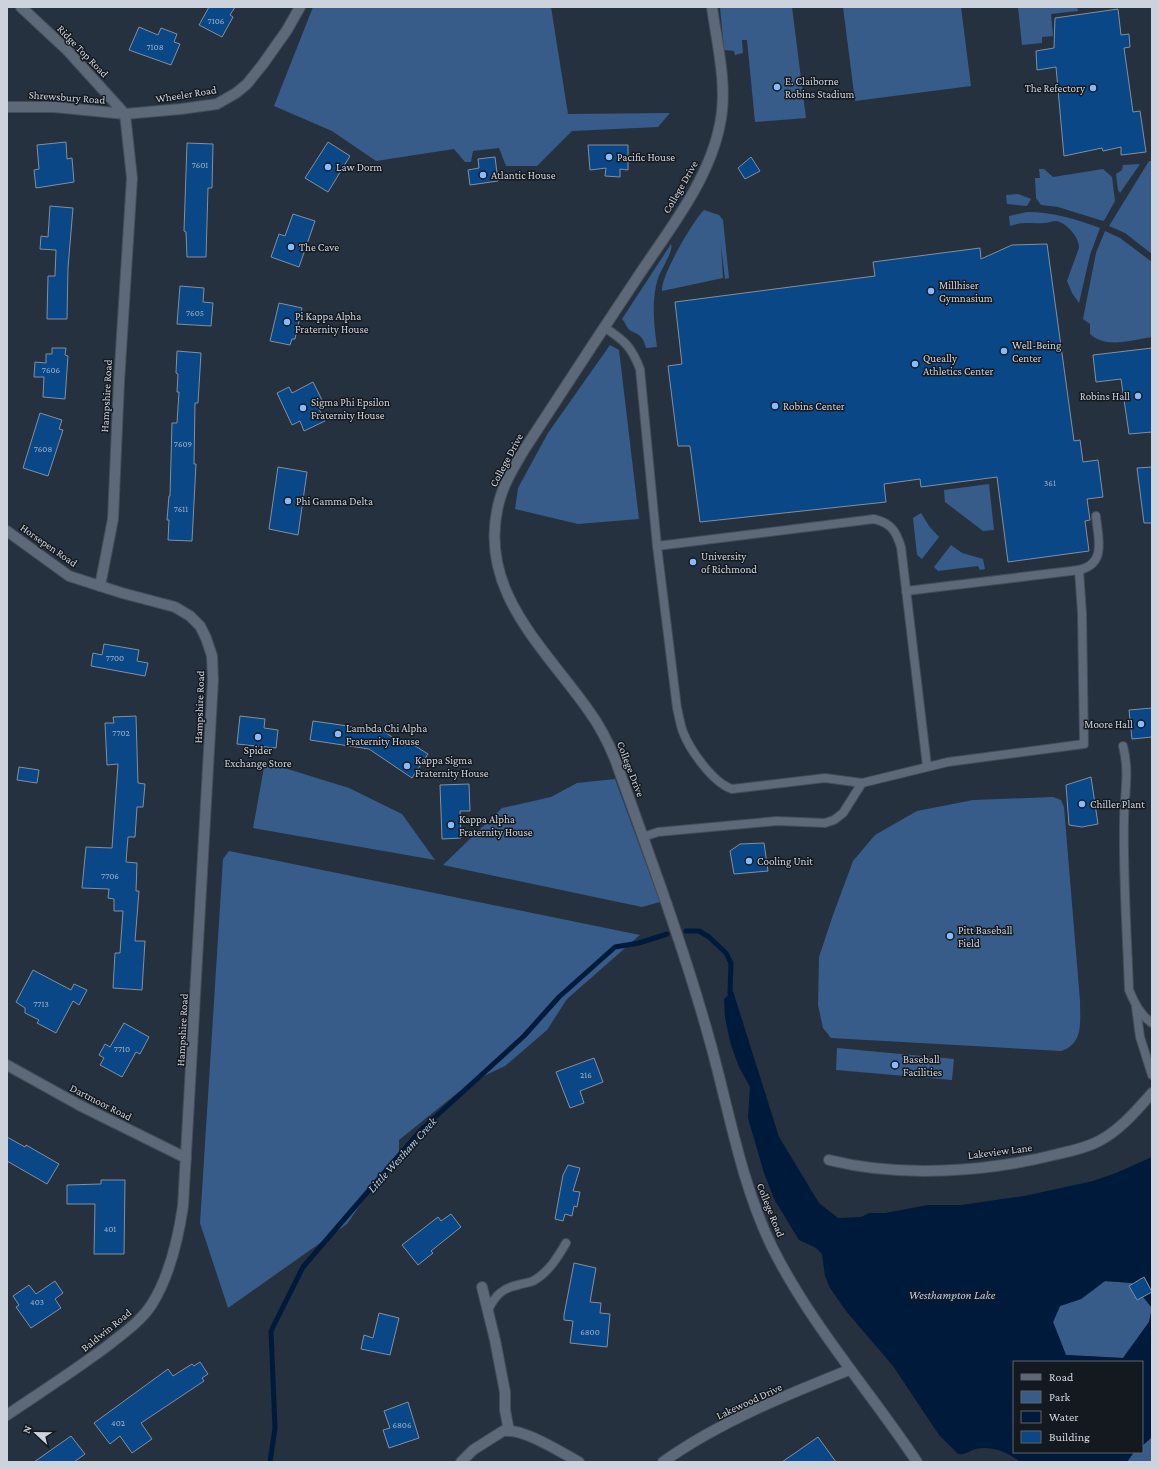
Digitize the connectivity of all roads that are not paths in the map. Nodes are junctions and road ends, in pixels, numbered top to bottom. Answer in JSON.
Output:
{"nodes":[{"id":1,"x":21,"y":7,"type":"edge"},
{"id":2,"x":300,"y":7,"type":"edge"},
{"id":3,"x":712,"y":7,"type":"edge"},
{"id":4,"x":7,"y":107,"type":"edge"},
{"id":5,"x":125,"y":114,"type":"junction"},
{"id":6,"x":604,"y":327,"type":"junction"},
{"id":7,"x":1096,"y":516,"type":"dead end"},
{"id":8,"x":7,"y":531,"type":"edge"},
{"id":9,"x":657,"y":546,"type":"junction"},
{"id":10,"x":1079,"y":570,"type":"junction"},
{"id":11,"x":100,"y":586,"type":"junction"},
{"id":12,"x":906,"y":591,"type":"junction"},
{"id":13,"x":1123,"y":746,"type":"dead end"},
{"id":14,"x":927,"y":766,"type":"junction"},
{"id":15,"x":862,"y":783,"type":"junction"},
{"id":16,"x":643,"y":837,"type":"junction"},
{"id":17,"x":676,"y":933,"type":"joint"},
{"id":18,"x":1136,"y":1006,"type":"junction"},
{"id":19,"x":1152,"y":1023,"type":"edge"},
{"id":20,"x":7,"y":1065,"type":"edge"},
{"id":21,"x":1152,"y":1075,"type":"edge"},
{"id":22,"x":1152,"y":1093,"type":"edge"},
{"id":23,"x":186,"y":1158,"type":"junction"},
{"id":24,"x":829,"y":1160,"type":"dead end"},
{"id":25,"x":566,"y":1243,"type":"dead end"},
{"id":26,"x":482,"y":1287,"type":"dead end"},
{"id":27,"x":488,"y":1310,"type":"junction"},
{"id":28,"x":849,"y":1370,"type":"junction"},
{"id":29,"x":7,"y":1415,"type":"edge"},
{"id":30,"x":509,"y":1430,"type":"junction"},
{"id":31,"x":461,"y":1462,"type":"edge"},
{"id":32,"x":579,"y":1462,"type":"edge"},
{"id":33,"x":663,"y":1462,"type":"edge"},
{"id":34,"x":918,"y":1462,"type":"edge"}],
"edges":[{"from":1,"to":5,"type":"street","name":"Ridge Top Road"},
{"from":2,"to":5,"type":"street","name":"Wheeler Road"},
{"from":3,"to":6,"type":"street","name":"College Drive"},
{"from":4,"to":5,"type":"street","name":"Shrewsbury Road"},
{"from":5,"to":11,"type":"street","name":"Hampshire Road"},
{"from":6,"to":9,"type":"lane"},
{"from":6,"to":16,"type":"street","name":"College Drive"},
{"from":7,"to":10,"type":"lane"},
{"from":8,"to":11,"type":"street","name":"Horsepen Road"},
{"from":9,"to":12,"type":"lane"},
{"from":9,"to":15,"type":"lane"},
{"from":10,"to":12,"type":"lane"},
{"from":10,"to":14,"type":"lane"},
{"from":11,"to":23,"type":"street","name":"Hampshire Road"},
{"from":12,"to":14,"type":"lane"},
{"from":13,"to":18,"type":"lane"},
{"from":14,"to":15,"type":"lane"},
{"from":15,"to":16,"type":"lane"},
{"from":16,"to":17,"type":"street","name":"College Drive"},
{"from":17,"to":28,"type":"street","name":"College Road"},
{"from":18,"to":19,"type":"lane"},
{"from":18,"to":21,"type":"lane"},
{"from":20,"to":23,"type":"street","name":"Dartmoor Road"},
{"from":22,"to":24,"type":"street","name":"Lakeview Lane"},
{"from":23,"to":29,"type":"street","name":"Baldwin Road"},
{"from":25,"to":27,"type":"lane"},
{"from":26,"to":27,"type":"street"},
{"from":27,"to":30,"type":"street"},
{"from":28,"to":33,"type":"street","name":"Lakewood Drive"},
{"from":28,"to":34,"type":"street","name":"College Road"},
{"from":30,"to":31,"type":"street"},
{"from":30,"to":32,"type":"street"}]}
